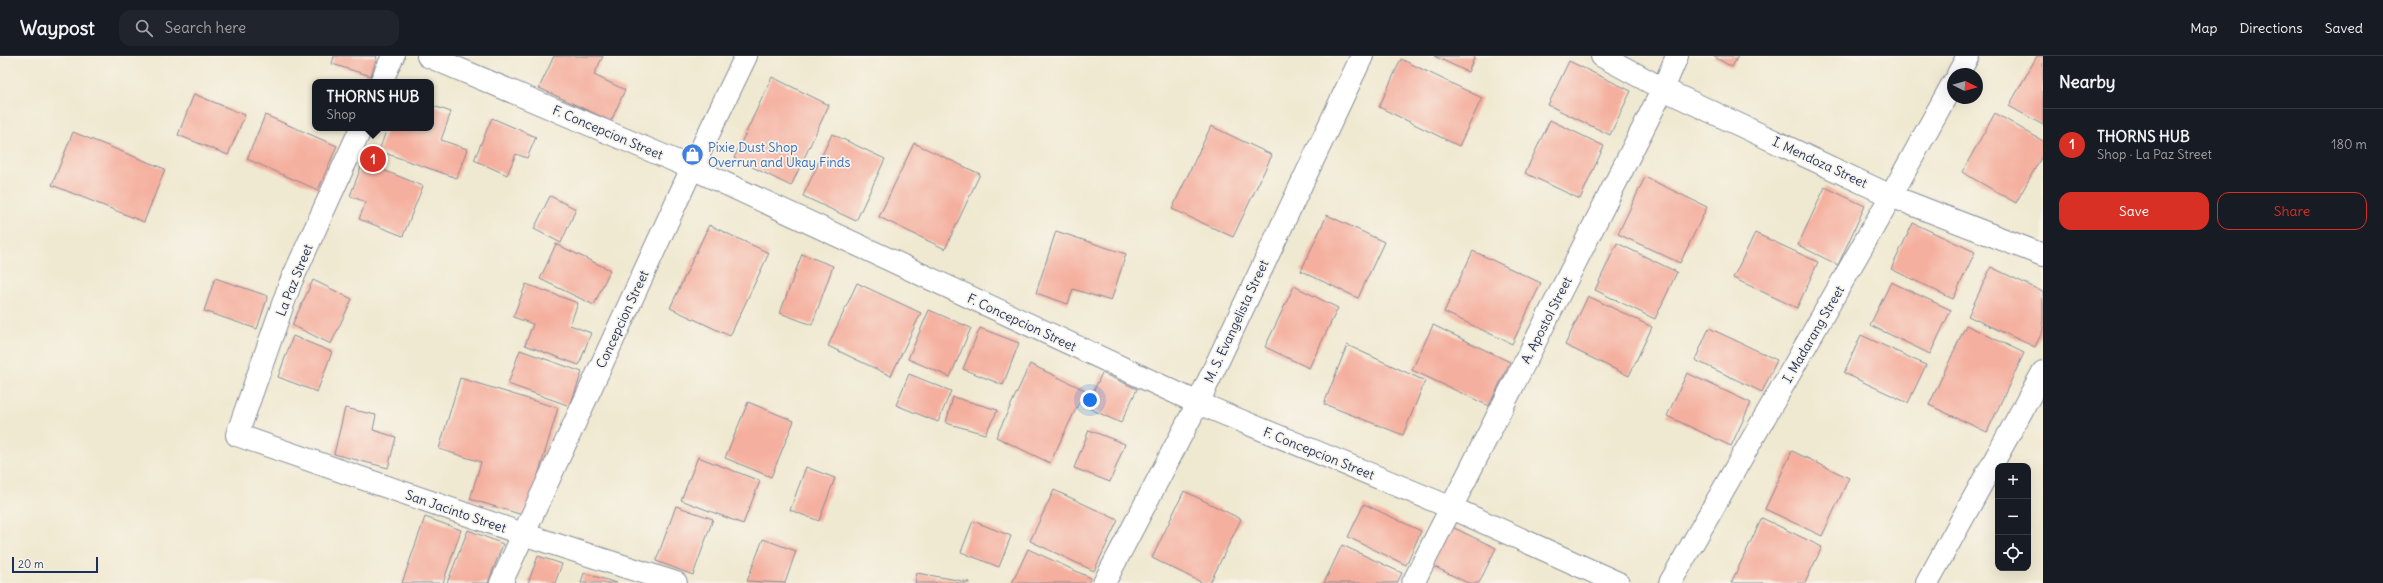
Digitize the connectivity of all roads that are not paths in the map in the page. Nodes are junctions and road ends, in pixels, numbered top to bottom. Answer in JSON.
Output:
{"nodes":[{"id":1,"x":393,"y":56,"type":"edge"},
{"id":2,"x":428,"y":56,"type":"edge"},
{"id":3,"x":746,"y":56,"type":"edge"},
{"id":4,"x":1362,"y":56,"type":"edge"},
{"id":5,"x":1602,"y":56,"type":"edge"},
{"id":6,"x":1677,"y":56,"type":"edge"},
{"id":7,"x":1968,"y":56,"type":"edge"},
{"id":8,"x":1961,"y":68,"type":"edge"},
{"id":9,"x":383,"y":79,"type":"edge"},
{"id":10,"x":1663,"y":89,"type":"junction"},
{"id":11,"x":1947,"y":94,"type":"edge"},
{"id":12,"x":360,"y":131,"type":"edge"},
{"id":13,"x":692,"y":168,"type":"junction"},
{"id":14,"x":1892,"y":196,"type":"junction"},
{"id":15,"x":2043,"y":255,"type":"edge"},
{"id":16,"x":2043,"y":372,"type":"edge"},
{"id":17,"x":1198,"y":403,"type":"junction"},
{"id":18,"x":236,"y":435,"type":"joint"},
{"id":19,"x":1452,"y":508,"type":"junction"},
{"id":20,"x":523,"y":534,"type":"junction"},
{"id":21,"x":501,"y":583,"type":"edge"},
{"id":22,"x":676,"y":583,"type":"edge"},
{"id":23,"x":1104,"y":583,"type":"edge"},
{"id":24,"x":1413,"y":583,"type":"edge"},
{"id":25,"x":1618,"y":583,"type":"edge"},
{"id":26,"x":1670,"y":583,"type":"edge"},
{"id":27,"x":1927,"y":583,"type":"edge"}],
"edges":[{"from":1,"to":9,"type":"street"},
{"from":2,"to":13,"type":"street","name":"F. Concepcion Street"},
{"from":3,"to":13,"type":"street","name":"Concepcion Street"},
{"from":4,"to":17,"type":"street","name":"M. S. Evangelista Street"},
{"from":5,"to":10,"type":"street","name":"I. Mendoza Street"},
{"from":6,"to":10,"type":"street","name":"A. Apostol Street"},
{"from":7,"to":8,"type":"street"},
{"from":10,"to":14,"type":"street","name":"I. Mendoza Street"},
{"from":10,"to":19,"type":"street","name":"A. Apostol Street"},
{"from":11,"to":14,"type":"street","name":"I. Madarang Street"},
{"from":12,"to":18,"type":"street","name":"La Paz Street"},
{"from":13,"to":17,"type":"street","name":"F. Concepcion Street"},
{"from":13,"to":20,"type":"street","name":"Concepcion Street"},
{"from":14,"to":15,"type":"street","name":"I. Mendoza Street"},
{"from":14,"to":26,"type":"street","name":"I. Madarang Street"},
{"from":16,"to":27,"type":"street"},
{"from":17,"to":19,"type":"street","name":"F. Concepcion Street"},
{"from":17,"to":23,"type":"street","name":"M. S. Evangelista Street"},
{"from":18,"to":20,"type":"street","name":"San Jacinto Street"},
{"from":19,"to":24,"type":"street","name":"A. Apostol Street"},
{"from":19,"to":25,"type":"street","name":"F. Concepcion Street"},
{"from":20,"to":21,"type":"street","name":"Concepcion Street"},
{"from":20,"to":22,"type":"street","name":"San Jacinto Street"}]}
